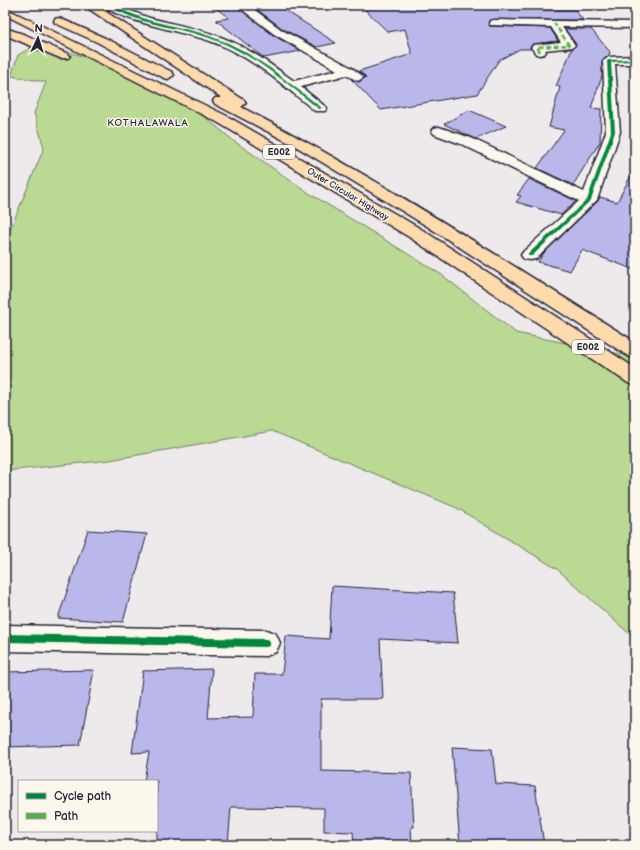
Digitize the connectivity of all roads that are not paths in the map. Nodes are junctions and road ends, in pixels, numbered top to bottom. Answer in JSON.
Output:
{"nodes":[{"id":1,"x":88,"y":5,"type":"edge"},
{"id":2,"x":109,"y":5,"type":"edge"},
{"id":3,"x":241,"y":5,"type":"edge"},
{"id":4,"x":5,"y":11,"type":"edge"},
{"id":5,"x":45,"y":15,"type":"dead end"},
{"id":6,"x":494,"y":23,"type":"dead end"},
{"id":7,"x":554,"y":23,"type":"junction"},
{"id":8,"x":635,"y":25,"type":"edge"},
{"id":9,"x":5,"y":31,"type":"edge"},
{"id":10,"x":540,"y":52,"type":"dead end"},
{"id":11,"x":635,"y":60,"type":"edge"},
{"id":12,"x":79,"y":63,"type":"dead end"},
{"id":13,"x":178,"y":80,"type":"dead end"},
{"id":14,"x":291,"y":86,"type":"junction"},
{"id":15,"x":191,"y":87,"type":"dead end"},
{"id":16,"x":320,"y":108,"type":"dead end"},
{"id":17,"x":439,"y":131,"type":"dead end"},
{"id":18,"x":236,"y":143,"type":"dead end"},
{"id":19,"x":302,"y":144,"type":"junction"},
{"id":20,"x":589,"y":200,"type":"junction"},
{"id":21,"x":414,"y":233,"type":"junction"},
{"id":22,"x":530,"y":255,"type":"dead end"},
{"id":23,"x":635,"y":351,"type":"edge"},
{"id":24,"x":635,"y":378,"type":"edge"},
{"id":25,"x":5,"y":638,"type":"edge"},
{"id":26,"x":266,"y":643,"type":"dead end"}],
"edges":[{"from":1,"to":19,"type":"highway"},
{"from":2,"to":14,"type":"street"},
{"from":3,"to":14,"type":"street"},
{"from":4,"to":21,"type":"highway","name":"Outer Circular Highway","number":"E002"},
{"from":5,"to":13,"type":"highway"},
{"from":6,"to":7,"type":"street"},
{"from":7,"to":8,"type":"street"},
{"from":7,"to":10,"type":"street"},
{"from":9,"to":12,"type":"highway"},
{"from":11,"to":20,"type":"street"},
{"from":14,"to":16,"type":"street"},
{"from":15,"to":19,"type":"highway","name":"Outer Circular Highway","number":"E002"},
{"from":17,"to":20,"type":"street"},
{"from":18,"to":21,"type":"highway"},
{"from":19,"to":23,"type":"highway","name":"Outer Circular Highway","number":"E002"},
{"from":20,"to":22,"type":"street"},
{"from":21,"to":24,"type":"highway","name":"Outer Circular Highway","number":"E002"},
{"from":25,"to":26,"type":"street"}]}
